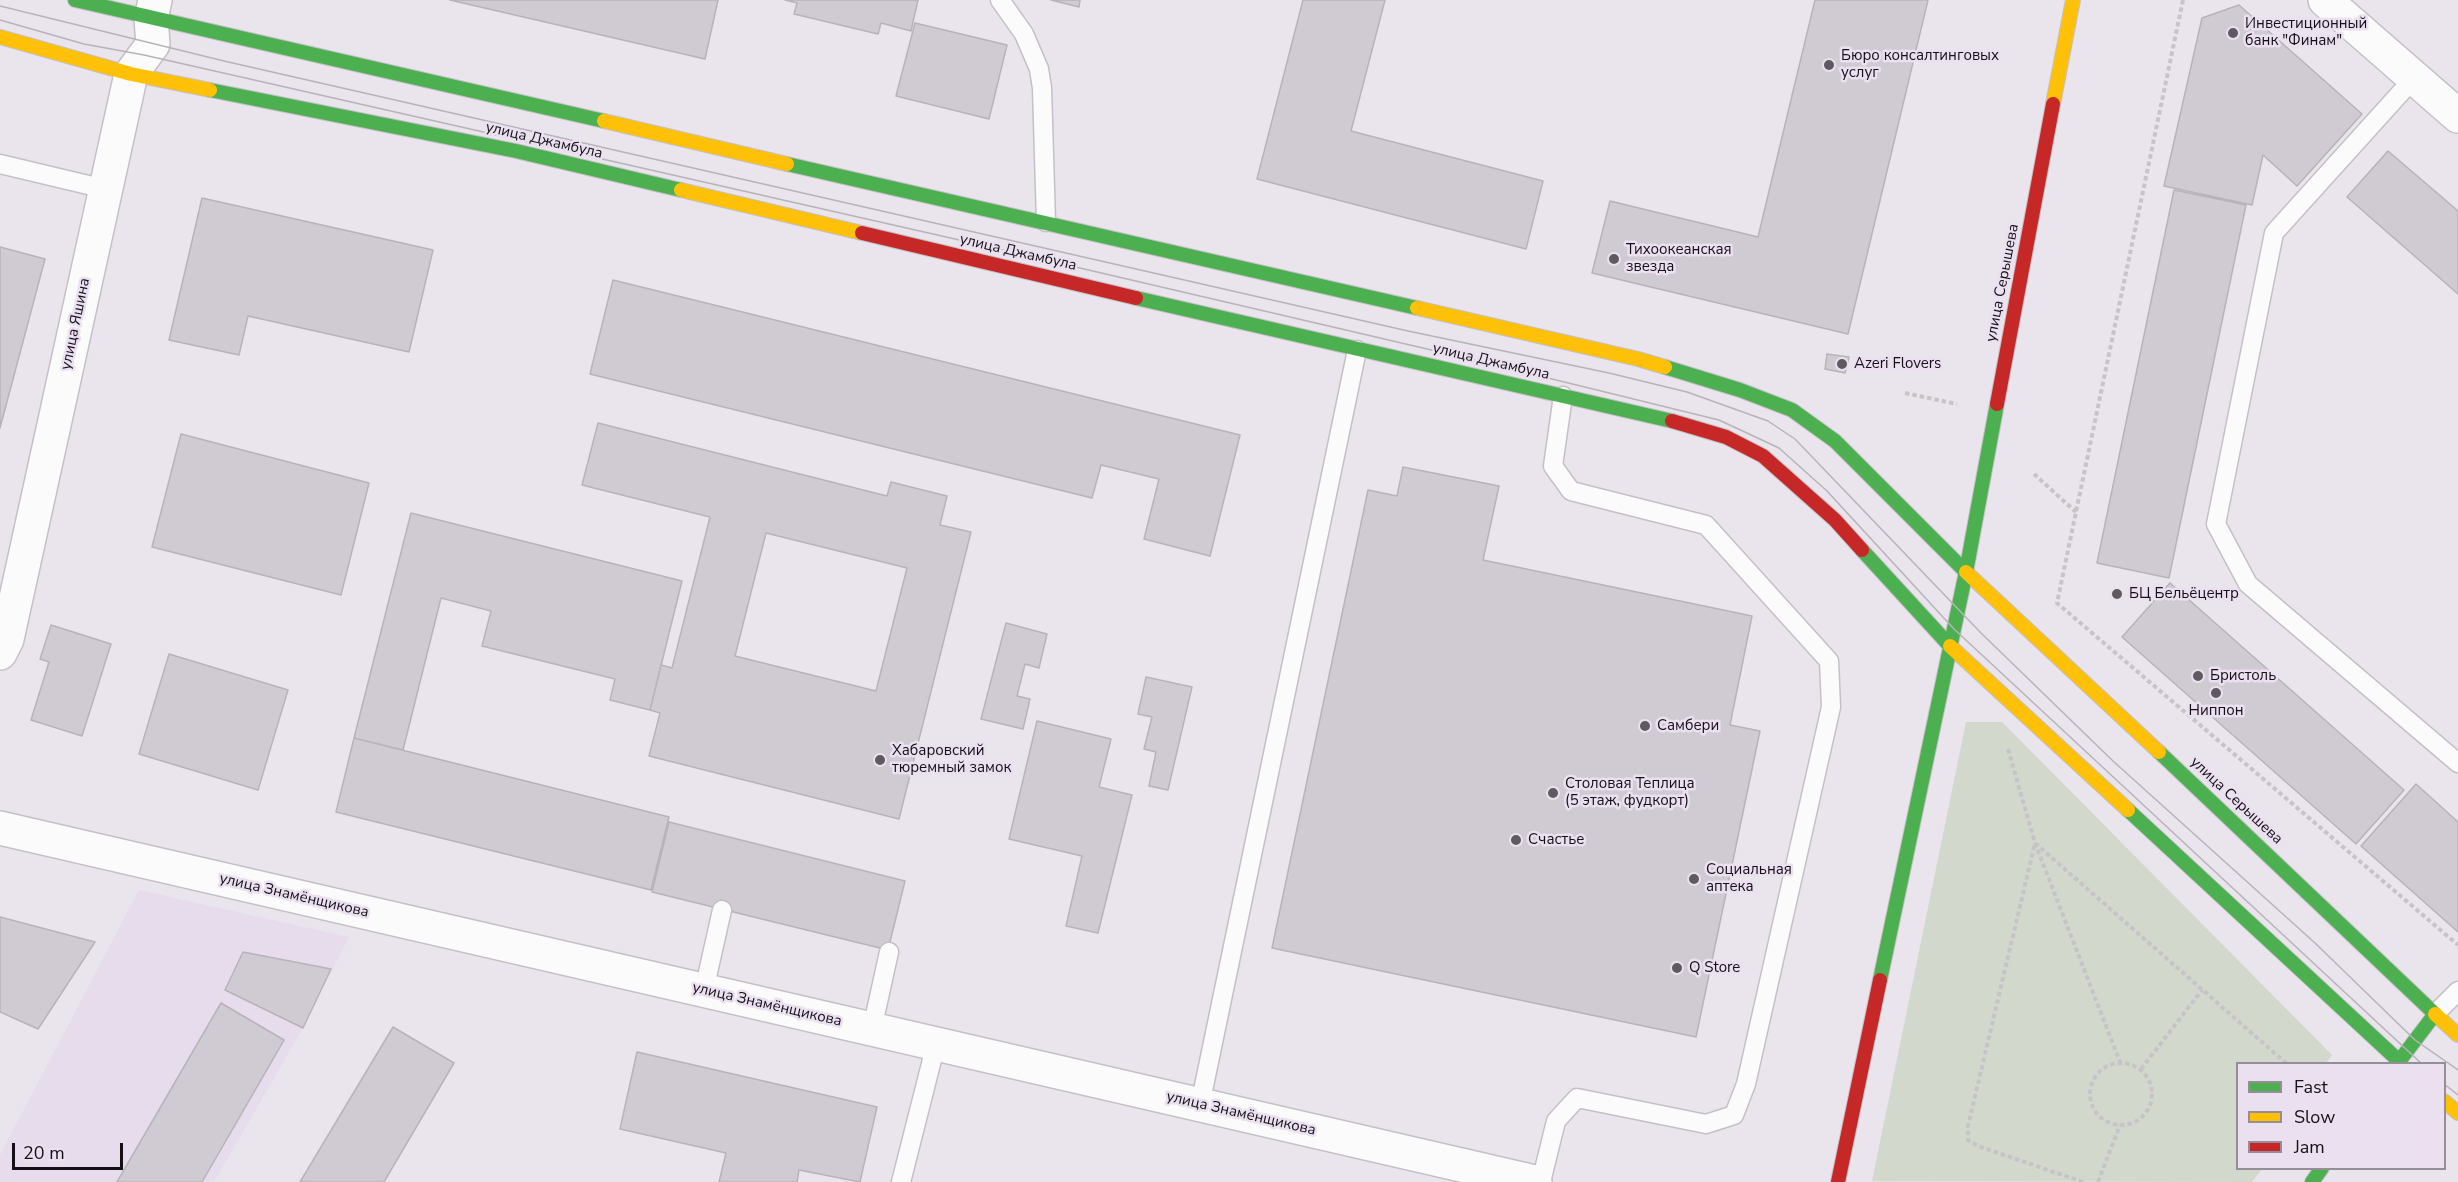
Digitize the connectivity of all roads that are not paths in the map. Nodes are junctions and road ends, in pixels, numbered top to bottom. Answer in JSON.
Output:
{"nodes":[{"id":1,"x":75,"y":0,"type":"edge"},
{"id":2,"x":1000,"y":0,"type":"edge"},
{"id":3,"x":2073,"y":0,"type":"edge"},
{"id":4,"x":2325,"y":0,"type":"edge"},
{"id":5,"x":153,"y":9,"type":"edge"},
{"id":6,"x":0,"y":36,"type":"edge"},
{"id":7,"x":130,"y":74,"type":"junction"},
{"id":8,"x":2414,"y":78,"type":"junction"},
{"id":9,"x":2458,"y":116,"type":"edge"},
{"id":10,"x":0,"y":164,"type":"edge"},
{"id":11,"x":105,"y":189,"type":"junction"},
{"id":12,"x":1046,"y":222,"type":"junction"},
{"id":13,"x":1357,"y":350,"type":"junction"},
{"id":14,"x":1563,"y":396,"type":"junction"},
{"id":15,"x":1966,"y":572,"type":"junction"},
{"id":16,"x":2,"y":642,"type":"edge"},
{"id":17,"x":1950,"y":646,"type":"junction"},
{"id":18,"x":2457,"y":758,"type":"edge"},
{"id":19,"x":0,"y":828,"type":"edge"},
{"id":20,"x":722,"y":910,"type":"dead end"},
{"id":21,"x":889,"y":952,"type":"dead end"},
{"id":22,"x":704,"y":990,"type":"junction"},
{"id":23,"x":2458,"y":991,"type":"edge"},
{"id":24,"x":2435,"y":1014,"type":"junction"},
{"id":25,"x":872,"y":1029,"type":"junction"},
{"id":26,"x":2458,"y":1035,"type":"edge"},
{"id":27,"x":936,"y":1044,"type":"junction"},
{"id":28,"x":2400,"y":1062,"type":"edge"},
{"id":29,"x":2446,"y":1102,"type":"edge"},
{"id":30,"x":1200,"y":1105,"type":"junction"},
{"id":31,"x":2458,"y":1113,"type":"edge"},
{"id":32,"x":901,"y":1182,"type":"edge"},
{"id":33,"x":1535,"y":1182,"type":"edge"},
{"id":34,"x":1541,"y":1182,"type":"edge"},
{"id":35,"x":1838,"y":1182,"type":"edge"}],
"edges":[{"from":1,"to":5,"type":"street"},
{"from":2,"to":12,"type":"lane"},
{"from":3,"to":15,"type":"street","name":"улица Серышева"},
{"from":4,"to":8,"type":"street"},
{"from":5,"to":7,"type":"street","name":"улица Яшина"},
{"from":5,"to":12,"type":"street"},
{"from":6,"to":7,"type":"street","name":"улица Джамбула"},
{"from":7,"to":11,"type":"street","name":"улица Яшина"},
{"from":7,"to":13,"type":"street","name":"улица Джамбула"},
{"from":8,"to":9,"type":"street"},
{"from":8,"to":18,"type":"lane"},
{"from":10,"to":11,"type":"lane"},
{"from":11,"to":16,"type":"street","name":"улица Яшина"},
{"from":12,"to":15,"type":"street"},
{"from":13,"to":14,"type":"street","name":"улица Джамбула"},
{"from":13,"to":30,"type":"lane"},
{"from":14,"to":17,"type":"street","name":"улица Джамбула"},
{"from":14,"to":34,"type":"lane"},
{"from":15,"to":17,"type":"street","name":"улица Серышева"},
{"from":15,"to":24,"type":"street","name":"улица Серышева"},
{"from":17,"to":28,"type":"street","name":"улица Джамбула"},
{"from":17,"to":35,"type":"street","name":"улица Серышева"},
{"from":19,"to":22,"type":"street","name":"улица Знамёнщикова"},
{"from":20,"to":22,"type":"lane"},
{"from":21,"to":25,"type":"lane"},
{"from":22,"to":25,"type":"street","name":"улица Знамёнщикова"},
{"from":23,"to":24,"type":"lane"},
{"from":24,"to":26,"type":"street"},
{"from":24,"to":28,"type":"street"},
{"from":25,"to":27,"type":"street","name":"улица Знамёнщикова"},
{"from":27,"to":30,"type":"street","name":"улица Знамёнщикова"},
{"from":27,"to":32,"type":"lane"},
{"from":29,"to":31,"type":"street"},
{"from":30,"to":33,"type":"street","name":"улица Знамёнщикова"}]}
